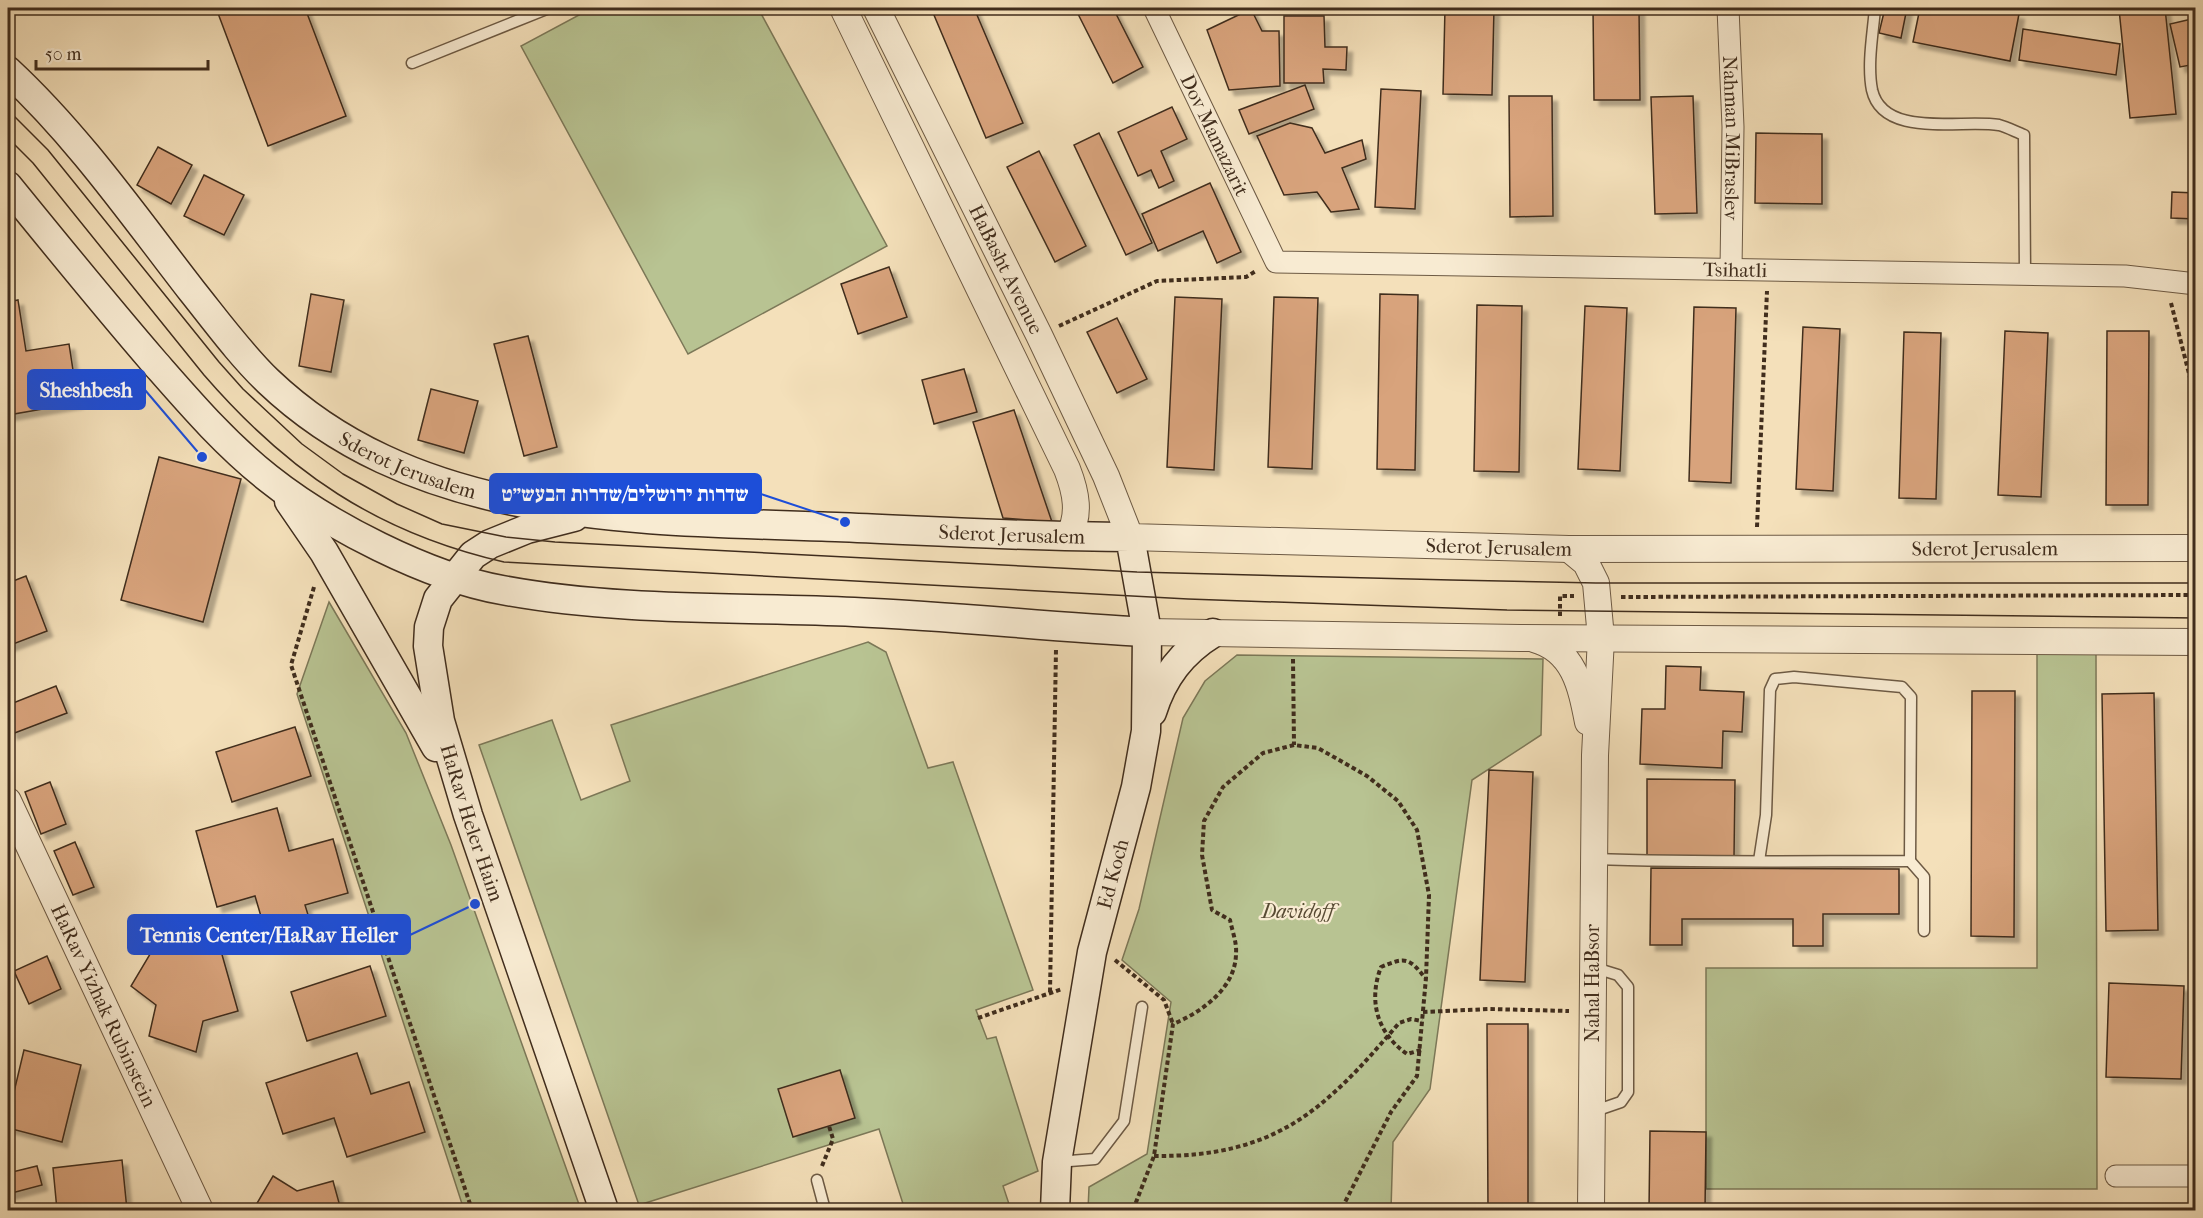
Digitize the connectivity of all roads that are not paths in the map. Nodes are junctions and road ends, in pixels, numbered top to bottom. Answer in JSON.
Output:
{"nodes":[{"id":1,"x":549,"y":8,"type":"edge"},
{"id":2,"x":843,"y":8,"type":"edge"},
{"id":3,"x":876,"y":8,"type":"edge"},
{"id":4,"x":1154,"y":8,"type":"edge"},
{"id":5,"x":1728,"y":8,"type":"edge"},
{"id":6,"x":1875,"y":8,"type":"edge"},
{"id":7,"x":412,"y":63,"type":"dead end"},
{"id":8,"x":8,"y":71,"type":"edge"},
{"id":9,"x":8,"y":186,"type":"edge"},
{"id":10,"x":1276,"y":262,"type":"joint"},
{"id":11,"x":1731,"y":269,"type":"junction"},
{"id":12,"x":2025,"y":274,"type":"junction"},
{"id":13,"x":2196,"y":284,"type":"edge"},
{"id":14,"x":267,"y":478,"type":"junction"},
{"id":15,"x":588,"y":513,"type":"junction"},
{"id":16,"x":1068,"y":537,"type":"junction"},
{"id":17,"x":1130,"y":537,"type":"junction"},
{"id":18,"x":2196,"y":548,"type":"edge"},
{"id":19,"x":1569,"y":549,"type":"junction"},
{"id":20,"x":454,"y":578,"type":"junction"},
{"id":21,"x":1147,"y":632,"type":"junction"},
{"id":22,"x":1213,"y":633,"type":"junction"},
{"id":23,"x":1520,"y":638,"type":"junction"},
{"id":24,"x":1601,"y":638,"type":"junction"},
{"id":25,"x":2196,"y":642,"type":"edge"},
{"id":26,"x":1146,"y":731,"type":"junction"},
{"id":27,"x":1595,"y":755,"type":"junction"},
{"id":28,"x":8,"y":801,"type":"edge"},
{"id":29,"x":468,"y":815,"type":"junction"},
{"id":30,"x":1593,"y":859,"type":"junction"},
{"id":31,"x":1759,"y":861,"type":"junction"},
{"id":32,"x":1910,"y":861,"type":"junction"},
{"id":33,"x":1924,"y":931,"type":"dead end"},
{"id":34,"x":1592,"y":967,"type":"junction"},
{"id":35,"x":1142,"y":1007,"type":"dead end"},
{"id":36,"x":1591,"y":1112,"type":"junction"},
{"id":37,"x":1057,"y":1162,"type":"junction"},
{"id":38,"x":2116,"y":1176,"type":"dead end"},
{"id":39,"x":2196,"y":1176,"type":"edge"},
{"id":40,"x":817,"y":1180,"type":"road end"},
{"id":41,"x":200,"y":1210,"type":"edge"},
{"id":42,"x":604,"y":1210,"type":"edge"},
{"id":43,"x":825,"y":1210,"type":"edge"},
{"id":44,"x":1055,"y":1210,"type":"edge"},
{"id":45,"x":1591,"y":1210,"type":"edge"}],
"edges":[{"from":1,"to":7,"type":"lane"},
{"from":2,"to":16,"type":"street","name":"HaBasht Avenue"},
{"from":3,"to":17,"type":"street","name":"HaBasht Avenue"},
{"from":4,"to":10,"type":"street","name":"Dov Mamazarit"},
{"from":5,"to":11,"type":"street","name":"Nahman MiBraslev"},
{"from":6,"to":12,"type":"lane"},
{"from":8,"to":15,"type":"main road","name":"Sderot Jerusalem"},
{"from":9,"to":14,"type":"main road"},
{"from":10,"to":11,"type":"street","name":"Tsihatli"},
{"from":11,"to":12,"type":"street","name":"Tsihatli"},
{"from":12,"to":13,"type":"street","name":"Tsihatli"},
{"from":14,"to":20,"type":"main road"},
{"from":14,"to":29,"type":"main road"},
{"from":15,"to":16,"type":"main road","name":"Sderot Jerusalem"},
{"from":15,"to":20,"type":"main road","name":"HaRav Heler Haim"},
{"from":16,"to":17,"type":"main road","name":"Sderot Jerusalem"},
{"from":17,"to":19,"type":"street","name":"Sderot Jerusalem"},
{"from":17,"to":21,"type":"main road","name":"Ed Koch"},
{"from":18,"to":19,"type":"street","name":"Sderot Jerusalem"},
{"from":19,"to":24,"type":"street","name":"Nahal HaBsor"},
{"from":20,"to":21,"type":"main road"},
{"from":20,"to":29,"type":"main road","name":"HaRav Heler Haim"},
{"from":21,"to":22,"type":"street"},
{"from":21,"to":26,"type":"main road","name":"Ed Koch"},
{"from":22,"to":23,"type":"street"},
{"from":22,"to":26,"type":"main road"},
{"from":23,"to":24,"type":"street"},
{"from":23,"to":27,"type":"street","name":"Nahal HaBsor"},
{"from":24,"to":25,"type":"street"},
{"from":24,"to":27,"type":"street","name":"Nahal HaBsor"},
{"from":26,"to":37,"type":"main road","name":"Ed Koch"},
{"from":27,"to":30,"type":"street","name":"Nahal HaBsor"},
{"from":28,"to":41,"type":"street","name":"HaRav Yizhak Rubinstein"},
{"from":29,"to":42,"type":"main road","name":"HaRav Heler Haim"},
{"from":30,"to":31,"type":"lane"},
{"from":30,"to":34,"type":"street","name":"Nahal HaBsor"},
{"from":31,"to":32,"type":"lane"},
{"from":31,"to":32,"type":"lane"},
{"from":32,"to":33,"type":"lane"},
{"from":34,"to":36,"type":"street","name":"Nahal HaBsor"},
{"from":34,"to":36,"type":"lane"},
{"from":35,"to":37,"type":"lane"},
{"from":36,"to":45,"type":"street","name":"Nahal HaBsor"},
{"from":37,"to":44,"type":"main road","name":"Ed Koch"},
{"from":38,"to":39,"type":"street"},
{"from":40,"to":43,"type":"lane"}]}
